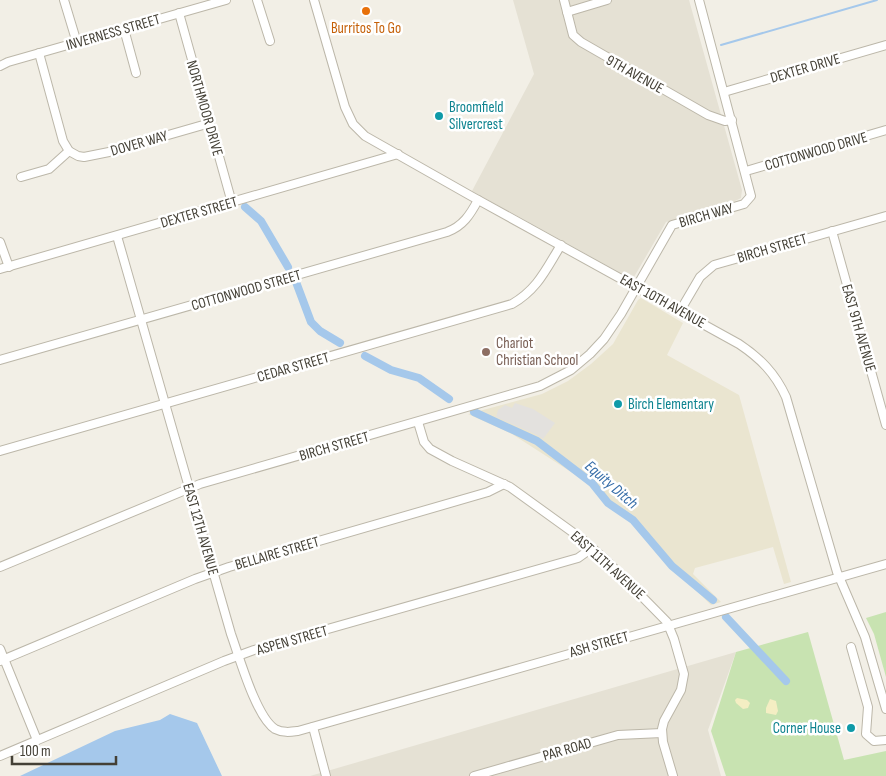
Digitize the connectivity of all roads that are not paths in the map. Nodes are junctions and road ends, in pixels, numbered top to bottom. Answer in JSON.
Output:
{"nodes":[{"id":1,"x":64,"y":0,"type":"edge"},
{"id":2,"x":226,"y":0,"type":"edge"},
{"id":3,"x":257,"y":0,"type":"edge"},
{"id":4,"x":314,"y":0,"type":"edge"},
{"id":5,"x":564,"y":0,"type":"edge"},
{"id":6,"x":606,"y":0,"type":"edge"},
{"id":7,"x":701,"y":0,"type":"edge"},
{"id":8,"x":567,"y":12,"type":"junction"},
{"id":9,"x":179,"y":14,"type":"junction"},
{"id":10,"x":124,"y":29,"type":"junction"},
{"id":11,"x":270,"y":41,"type":"dead end"},
{"id":12,"x":77,"y":42,"type":"junction"},
{"id":13,"x":886,"y":45,"type":"edge"},
{"id":14,"x":39,"y":53,"type":"junction"},
{"id":15,"x":0,"y":66,"type":"edge"},
{"id":16,"x":136,"y":73,"type":"dead end"},
{"id":17,"x":724,"y":92,"type":"junction"},
{"id":18,"x":732,"y":120,"type":"junction"},
{"id":19,"x":210,"y":123,"type":"junction"},
{"id":20,"x":886,"y":130,"type":"edge"},
{"id":21,"x":70,"y":151,"type":"junction"},
{"id":22,"x":398,"y":154,"type":"junction"},
{"id":23,"x":746,"y":171,"type":"junction"},
{"id":24,"x":21,"y":177,"type":"dead end"},
{"id":25,"x":478,"y":200,"type":"junction"},
{"id":26,"x":232,"y":203,"type":"junction"},
{"id":27,"x":886,"y":216,"type":"edge"},
{"id":28,"x":832,"y":232,"type":"junction"},
{"id":29,"x":117,"y":236,"type":"junction"},
{"id":30,"x":0,"y":242,"type":"edge"},
{"id":31,"x":561,"y":245,"type":"junction"},
{"id":32,"x":9,"y":267,"type":"junction"},
{"id":33,"x":0,"y":269,"type":"edge"},
{"id":34,"x":636,"y":287,"type":"junction"},
{"id":35,"x":680,"y":311,"type":"junction"},
{"id":36,"x":141,"y":319,"type":"junction"},
{"id":37,"x":0,"y":360,"type":"edge"},
{"id":38,"x":165,"y":403,"type":"junction"},
{"id":39,"x":418,"y":422,"type":"junction"},
{"id":40,"x":886,"y":425,"type":"edge"},
{"id":41,"x":0,"y":451,"type":"edge"},
{"id":42,"x":504,"y":484,"type":"junction"},
{"id":43,"x":189,"y":488,"type":"junction"},
{"id":44,"x":592,"y":548,"type":"junction"},
{"id":45,"x":886,"y":564,"type":"edge"},
{"id":46,"x":0,"y":567,"type":"edge"},
{"id":47,"x":213,"y":572,"type":"junction"},
{"id":48,"x":838,"y":577,"type":"junction"},
{"id":49,"x":668,"y":625,"type":"junction"},
{"id":50,"x":851,"y":647,"type":"dead end"},
{"id":51,"x":0,"y":649,"type":"edge"},
{"id":52,"x":239,"y":656,"type":"junction"},
{"id":53,"x":2,"y":660,"type":"edge"},
{"id":54,"x":886,"y":709,"type":"edge"},
{"id":55,"x":313,"y":727,"type":"junction"},
{"id":56,"x":662,"y":734,"type":"junction"},
{"id":57,"x":37,"y":740,"type":"junction"},
{"id":58,"x":886,"y":740,"type":"edge"},
{"id":59,"x":0,"y":756,"type":"edge"},
{"id":60,"x":326,"y":776,"type":"edge"},
{"id":61,"x":474,"y":776,"type":"edge"},
{"id":62,"x":673,"y":776,"type":"edge"}],
"edges":[{"from":1,"to":12,"type":"street"},
{"from":2,"to":9,"type":"street","name":"INVERNESS STREET"},
{"from":3,"to":11,"type":"street"},
{"from":4,"to":22,"type":"street","name":"EAST 10TH AVENUE"},
{"from":5,"to":8,"type":"street","name":"9TH AVENUE"},
{"from":6,"to":8,"type":"street"},
{"from":7,"to":17,"type":"street"},
{"from":8,"to":18,"type":"street","name":"9TH AVENUE"},
{"from":9,"to":10,"type":"street","name":"INVERNESS STREET"},
{"from":9,"to":19,"type":"street","name":"NORTHMOOR DRIVE"},
{"from":10,"to":12,"type":"street","name":"INVERNESS STREET"},
{"from":10,"to":16,"type":"street"},
{"from":12,"to":14,"type":"street","name":"INVERNESS STREET"},
{"from":13,"to":17,"type":"street","name":"DEXTER DRIVE"},
{"from":14,"to":15,"type":"street","name":"INVERNESS STREET"},
{"from":14,"to":21,"type":"street"},
{"from":17,"to":18,"type":"street"},
{"from":18,"to":23,"type":"street"},
{"from":19,"to":21,"type":"street","name":"DOVER WAY"},
{"from":19,"to":26,"type":"street","name":"NORTHMOOR DRIVE"},
{"from":20,"to":23,"type":"street","name":"COTTONWOOD DRIVE"},
{"from":21,"to":24,"type":"street"},
{"from":22,"to":25,"type":"street","name":"EAST 10TH AVENUE"},
{"from":22,"to":26,"type":"street","name":"DEXTER STREET"},
{"from":23,"to":34,"type":"street","name":"BIRCH WAY"},
{"from":25,"to":31,"type":"street","name":"EAST 10TH AVENUE"},
{"from":25,"to":36,"type":"street","name":"COTTONWOOD STREET"},
{"from":26,"to":29,"type":"street","name":"DEXTER STREET"},
{"from":27,"to":28,"type":"street","name":"BIRCH STREET"},
{"from":28,"to":35,"type":"street","name":"BIRCH STREET"},
{"from":28,"to":40,"type":"street","name":"EAST 9TH AVENUE"},
{"from":29,"to":32,"type":"street","name":"DEXTER STREET"},
{"from":29,"to":36,"type":"street","name":"EAST 12TH AVENUE"},
{"from":30,"to":32,"type":"street"},
{"from":31,"to":34,"type":"street","name":"EAST 10TH AVENUE"},
{"from":31,"to":38,"type":"street","name":"CEDAR STREET"},
{"from":32,"to":33,"type":"street","name":"DEXTER STREET"},
{"from":34,"to":35,"type":"street","name":"EAST 10TH AVENUE"},
{"from":34,"to":39,"type":"street","name":"BIRCH STREET"},
{"from":35,"to":48,"type":"street","name":"EAST 10TH AVENUE"},
{"from":36,"to":37,"type":"street","name":"COTTONWOOD STREET"},
{"from":36,"to":38,"type":"street","name":"EAST 12TH AVENUE"},
{"from":38,"to":41,"type":"street","name":"CEDAR STREET"},
{"from":38,"to":43,"type":"street","name":"EAST 12TH AVENUE"},
{"from":39,"to":42,"type":"street","name":"EAST 11TH AVENUE"},
{"from":39,"to":43,"type":"street","name":"BIRCH STREET"},
{"from":42,"to":44,"type":"street","name":"EAST 11TH AVENUE"},
{"from":42,"to":47,"type":"street","name":"BELLAIRE STREET"},
{"from":43,"to":46,"type":"street","name":"BIRCH STREET"},
{"from":43,"to":47,"type":"street","name":"EAST 12TH AVENUE"},
{"from":44,"to":49,"type":"street","name":"EAST 11TH AVENUE"},
{"from":44,"to":52,"type":"street","name":"ASPEN STREET"},
{"from":45,"to":48,"type":"street","name":"ASH STREET"},
{"from":47,"to":52,"type":"street","name":"EAST 12TH AVENUE"},
{"from":47,"to":53,"type":"street","name":"BELLAIRE STREET"},
{"from":48,"to":49,"type":"street","name":"ASH STREET"},
{"from":48,"to":54,"type":"street","name":"EAST 10TH AVENUE"},
{"from":49,"to":55,"type":"street","name":"ASH STREET"},
{"from":49,"to":56,"type":"street","name":"EAST 11TH AVENUE"},
{"from":50,"to":58,"type":"street"},
{"from":51,"to":53,"type":"street"},
{"from":52,"to":55,"type":"street","name":"EAST 12TH AVENUE"},
{"from":52,"to":57,"type":"street","name":"ASPEN STREET"},
{"from":53,"to":57,"type":"street"},
{"from":55,"to":60,"type":"street"},
{"from":56,"to":61,"type":"street","name":"PAR ROAD"},
{"from":56,"to":62,"type":"street"},
{"from":57,"to":59,"type":"street","name":"ASPEN STREET"}]}
